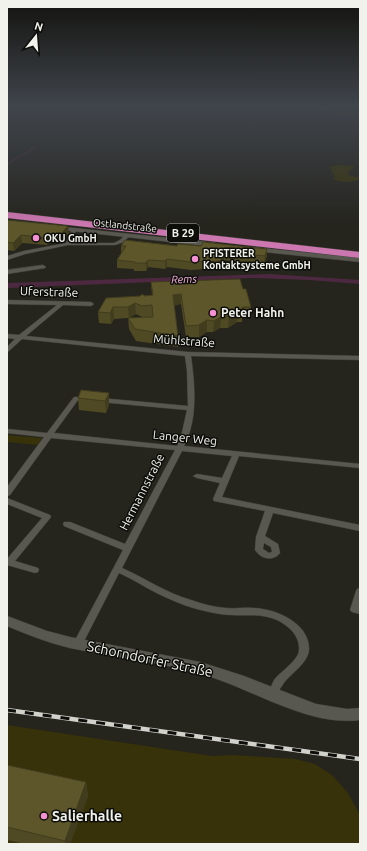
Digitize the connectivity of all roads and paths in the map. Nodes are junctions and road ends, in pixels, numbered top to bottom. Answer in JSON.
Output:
{"nodes":[{"id":1,"x":7,"y":214,"type":"edge"},
{"id":2,"x":7,"y":223,"type":"edge"},
{"id":3,"x":74,"y":230,"type":"junction"},
{"id":4,"x":127,"y":236,"type":"junction"},
{"id":5,"x":68,"y":244,"type":"junction"},
{"id":6,"x":360,"y":252,"type":"edge"},
{"id":7,"x":360,"y":255,"type":"edge"},
{"id":8,"x":7,"y":258,"type":"edge"},
{"id":9,"x":360,"y":260,"type":"edge"},
{"id":10,"x":43,"y":267,"type":"dead end"},
{"id":11,"x":7,"y":272,"type":"edge"},
{"id":12,"x":7,"y":302,"type":"edge"},
{"id":13,"x":62,"y":303,"type":"junction"},
{"id":14,"x":91,"y":304,"type":"dead end"},
{"id":15,"x":7,"y":336,"type":"edge"},
{"id":16,"x":19,"y":337,"type":"junction"},
{"id":17,"x":7,"y":350,"type":"edge"},
{"id":18,"x":188,"y":354,"type":"junction"},
{"id":19,"x":360,"y":358,"type":"edge"},
{"id":20,"x":191,"y":408,"type":"junction"},
{"id":21,"x":7,"y":432,"type":"edge"},
{"id":22,"x":48,"y":435,"type":"junction"},
{"id":23,"x":178,"y":448,"type":"junction"},
{"id":24,"x":236,"y":454,"type":"junction"},
{"id":25,"x":360,"y":466,"type":"edge"},
{"id":26,"x":198,"y":476,"type":"dead end"},
{"id":27,"x":225,"y":481,"type":"junction"},
{"id":28,"x":7,"y":493,"type":"edge"},
{"id":29,"x":7,"y":501,"type":"edge"},
{"id":30,"x":270,"y":510,"type":"junction"},
{"id":31,"x":67,"y":524,"type":"dead end"},
{"id":32,"x":360,"y":528,"type":"edge"},
{"id":33,"x":260,"y":537,"type":"dead end"},
{"id":34,"x":127,"y":548,"type":"junction"},
{"id":35,"x":8,"y":562,"type":"edge"},
{"id":36,"x":117,"y":569,"type":"junction"},
{"id":37,"x":35,"y":570,"type":"dead end"},
{"id":38,"x":360,"y":593,"type":"edge"},
{"id":39,"x":360,"y":611,"type":"edge"},
{"id":40,"x":7,"y":621,"type":"edge"},
{"id":41,"x":78,"y":644,"type":"junction"},
{"id":42,"x":273,"y":694,"type":"junction"},
{"id":43,"x":360,"y":714,"type":"edge"}],
"edges":[{"from":1,"to":6,"type":"highway","number":"B 29"},
{"from":1,"to":7,"type":"highway","number":"B 29"},
{"from":2,"to":3,"type":"street","name":"Ostlandstraße"},
{"from":3,"to":4,"type":"street","name":"Ostlandstraße"},
{"from":3,"to":5,"type":"street"},
{"from":4,"to":5,"type":"street"},
{"from":4,"to":9,"type":"street","name":"Ostlandstraße"},
{"from":5,"to":8,"type":"street"},
{"from":10,"to":11,"type":"street"},
{"from":12,"to":13,"type":"street","name":"Uferstraße"},
{"from":13,"to":14,"type":"street","name":"Uferstraße"},
{"from":13,"to":16,"type":"street"},
{"from":15,"to":16,"type":"street","name":"Mühlstraße"},
{"from":16,"to":17,"type":"street"},
{"from":16,"to":18,"type":"street","name":"Mühlstraße"},
{"from":18,"to":19,"type":"street","name":"Mühlstraße"},
{"from":18,"to":20,"type":"street","name":"Hermannstraße"},
{"from":20,"to":22,"type":"street"},
{"from":20,"to":23,"type":"street","name":"Hermannstraße"},
{"from":21,"to":22,"type":"street","name":"Langer Weg"},
{"from":22,"to":23,"type":"street","name":"Langer Weg"},
{"from":22,"to":28,"type":"street"},
{"from":23,"to":24,"type":"street","name":"Langer Weg"},
{"from":23,"to":34,"type":"street","name":"Hermannstraße"},
{"from":24,"to":25,"type":"street","name":"Langer Weg"},
{"from":24,"to":27,"type":"street"},
{"from":26,"to":27,"type":"street"},
{"from":27,"to":30,"type":"street"},
{"from":29,"to":35,"type":"street"},
{"from":30,"to":32,"type":"street"},
{"from":30,"to":33,"type":"street"},
{"from":31,"to":34,"type":"street","name":"Hermannstraße"},
{"from":34,"to":36,"type":"street","name":"Hermannstraße"},
{"from":35,"to":37,"type":"street"},
{"from":36,"to":41,"type":"street","name":"Hermannstraße"},
{"from":36,"to":42,"type":"street"},
{"from":38,"to":39,"type":"street"},
{"from":40,"to":41,"type":"street","name":"Schorndorfer Straße"},
{"from":41,"to":42,"type":"street","name":"Schorndorfer Straße"},
{"from":42,"to":43,"type":"street","name":"Schorndorfer Straße"}]}
